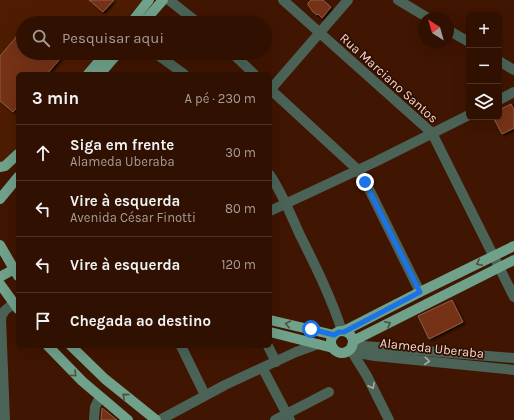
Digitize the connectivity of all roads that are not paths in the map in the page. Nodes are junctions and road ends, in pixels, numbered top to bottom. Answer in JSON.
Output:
{"nodes":[{"id":1,"x":149,"y":0,"type":"edge"},
{"id":2,"x":163,"y":0,"type":"edge"},
{"id":3,"x":169,"y":0,"type":"edge"},
{"id":4,"x":283,"y":0,"type":"edge"},
{"id":5,"x":348,"y":0,"type":"edge"},
{"id":6,"x":398,"y":0,"type":"edge"},
{"id":7,"x":418,"y":12,"type":"edge"},
{"id":8,"x":136,"y":16,"type":"edge"},
{"id":9,"x":149,"y":16,"type":"edge"},
{"id":10,"x":189,"y":16,"type":"edge"},
{"id":11,"x":319,"y":33,"type":"junction"},
{"id":12,"x":454,"y":33,"type":"edge"},
{"id":13,"x":466,"y":40,"type":"edge"},
{"id":14,"x":100,"y":60,"type":"edge"},
{"id":15,"x":112,"y":60,"type":"edge"},
{"id":16,"x":165,"y":60,"type":"edge"},
{"id":17,"x":239,"y":60,"type":"edge"},
{"id":18,"x":502,"y":62,"type":"edge"},
{"id":19,"x":514,"y":70,"type":"edge"},
{"id":20,"x":90,"y":72,"type":"edge"},
{"id":21,"x":102,"y":72,"type":"edge"},
{"id":22,"x":181,"y":72,"type":"edge"},
{"id":23,"x":252,"y":72,"type":"edge"},
{"id":24,"x":272,"y":87,"type":"edge"},
{"id":25,"x":272,"y":91,"type":"edge"},
{"id":26,"x":513,"y":95,"type":"edge"},
{"id":27,"x":502,"y":99,"type":"edge"},
{"id":28,"x":466,"y":116,"type":"edge"},
{"id":29,"x":432,"y":133,"type":"junction"},
{"id":30,"x":16,"y":156,"type":"edge"},
{"id":31,"x":0,"y":167,"type":"edge"},
{"id":32,"x":358,"y":170,"type":"junction"},
{"id":33,"x":16,"y":179,"type":"edge"},
{"id":34,"x":272,"y":179,"type":"edge"},
{"id":35,"x":0,"y":199,"type":"edge"},
{"id":36,"x":286,"y":204,"type":"junction"},
{"id":37,"x":272,"y":210,"type":"edge"},
{"id":38,"x":0,"y":245,"type":"edge"},
{"id":39,"x":514,"y":246,"type":"edge"},
{"id":40,"x":494,"y":255,"type":"junction"},
{"id":41,"x":514,"y":260,"type":"edge"},
{"id":42,"x":500,"y":267,"type":"junction"},
{"id":43,"x":16,"y":271,"type":"edge"},
{"id":44,"x":16,"y":273,"type":"edge"},
{"id":45,"x":16,"y":274,"type":"edge"},
{"id":46,"x":0,"y":277,"type":"edge"},
{"id":47,"x":0,"y":284,"type":"edge"},
{"id":48,"x":420,"y":292,"type":"junction"},
{"id":49,"x":514,"y":297,"type":"edge"},
{"id":50,"x":16,"y":307,"type":"edge"},
{"id":51,"x":272,"y":320,"type":"edge"},
{"id":52,"x":272,"y":332,"type":"edge"},
{"id":53,"x":340,"y":333,"type":"junction"},
{"id":54,"x":318,"y":344,"type":"junction"},
{"id":55,"x":50,"y":348,"type":"edge"},
{"id":56,"x":73,"y":348,"type":"edge"},
{"id":57,"x":182,"y":348,"type":"edge"},
{"id":58,"x":269,"y":348,"type":"edge"},
{"id":59,"x":333,"y":348,"type":"junction"},
{"id":60,"x":351,"y":348,"type":"junction"},
{"id":61,"x":514,"y":358,"type":"edge"},
{"id":62,"x":276,"y":362,"type":"junction"},
{"id":63,"x":263,"y":369,"type":"junction"},
{"id":64,"x":514,"y":370,"type":"edge"},
{"id":65,"x":329,"y":392,"type":"dead end"},
{"id":66,"x":205,"y":395,"type":"junction"},
{"id":67,"x":100,"y":397,"type":"junction"},
{"id":68,"x":288,"y":417,"type":"edge"},
{"id":69,"x":5,"y":420,"type":"edge"},
{"id":70,"x":94,"y":420,"type":"edge"},
{"id":71,"x":128,"y":420,"type":"edge"},
{"id":72,"x":156,"y":420,"type":"edge"},
{"id":73,"x":160,"y":420,"type":"edge"},
{"id":74,"x":275,"y":420,"type":"edge"},
{"id":75,"x":389,"y":420,"type":"edge"}],
"edges":[{"from":1,"to":8,"type":"main road"},
{"from":2,"to":9,"type":"main road"},
{"from":3,"to":10,"type":"street"},
{"from":4,"to":11,"type":"street","name":"Rua Marciano Santos"},
{"from":5,"to":11,"type":"street"},
{"from":6,"to":7,"type":"street"},
{"from":11,"to":24,"type":"street"},
{"from":11,"to":29,"type":"street","name":"Rua Marciano Santos"},
{"from":12,"to":13,"type":"street"},
{"from":14,"to":20,"type":"main road"},
{"from":15,"to":21,"type":"main road"},
{"from":16,"to":22,"type":"street"},
{"from":17,"to":23,"type":"street"},
{"from":18,"to":19,"type":"street"},
{"from":25,"to":32,"type":"street"},
{"from":26,"to":27,"type":"street"},
{"from":28,"to":29,"type":"street"},
{"from":29,"to":32,"type":"street"},
{"from":29,"to":40,"type":"street","name":"Rua Marciano Santos"},
{"from":30,"to":31,"type":"main road"},
{"from":32,"to":36,"type":"street"},
{"from":32,"to":48,"type":"street"},
{"from":33,"to":35,"type":"main road"},
{"from":34,"to":36,"type":"street"},
{"from":36,"to":37,"type":"street"},
{"from":36,"to":53,"type":"street"},
{"from":38,"to":43,"type":"main road"},
{"from":39,"to":40,"type":"main road"},
{"from":40,"to":42,"type":"street","name":"Rua Marciano Santos"},
{"from":40,"to":48,"type":"main road","one_way":true},
{"from":41,"to":42,"type":"main road"},
{"from":42,"to":49,"type":"street","name":"Rua Marciano Santos"},
{"from":60,"to":42,"type":"main road","one_way":true},
{"from":44,"to":46,"type":"main road"},
{"from":45,"to":47,"type":"main road"},
{"from":47,"to":50,"type":"main road"},
{"from":48,"to":53,"type":"main road"},
{"from":50,"to":69,"type":"street"},
{"from":53,"to":51,"type":"main road","one_way":true},
{"from":52,"to":54,"type":"main road","name":"Alameda Uberaba"},
{"from":53,"to":59,"type":"main road"},
{"from":53,"to":60,"type":"main road"},
{"from":54,"to":59,"type":"main road","name":"Alameda Uberaba"},
{"from":54,"to":62,"type":"street"},
{"from":55,"to":67,"type":"main road","one_way":true},
{"from":72,"to":56,"type":"main road","one_way":true},
{"from":57,"to":66,"type":"street"},
{"from":58,"to":62,"type":"street"},
{"from":59,"to":60,"type":"main road","name":"Alameda Uberaba"},
{"from":60,"to":61,"type":"street","name":"Alameda Uberaba"},
{"from":60,"to":64,"type":"street","name":"Alameda Uberaba","one_way":true},
{"from":60,"to":75,"type":"street","one_way":true},
{"from":62,"to":63,"type":"street"},
{"from":63,"to":66,"type":"street"},
{"from":63,"to":68,"type":"street"},
{"from":65,"to":68,"type":"street"},
{"from":66,"to":73,"type":"street"},
{"from":67,"to":70,"type":"street"},
{"from":67,"to":71,"type":"main road"},
{"from":68,"to":74,"type":"street"}]}
